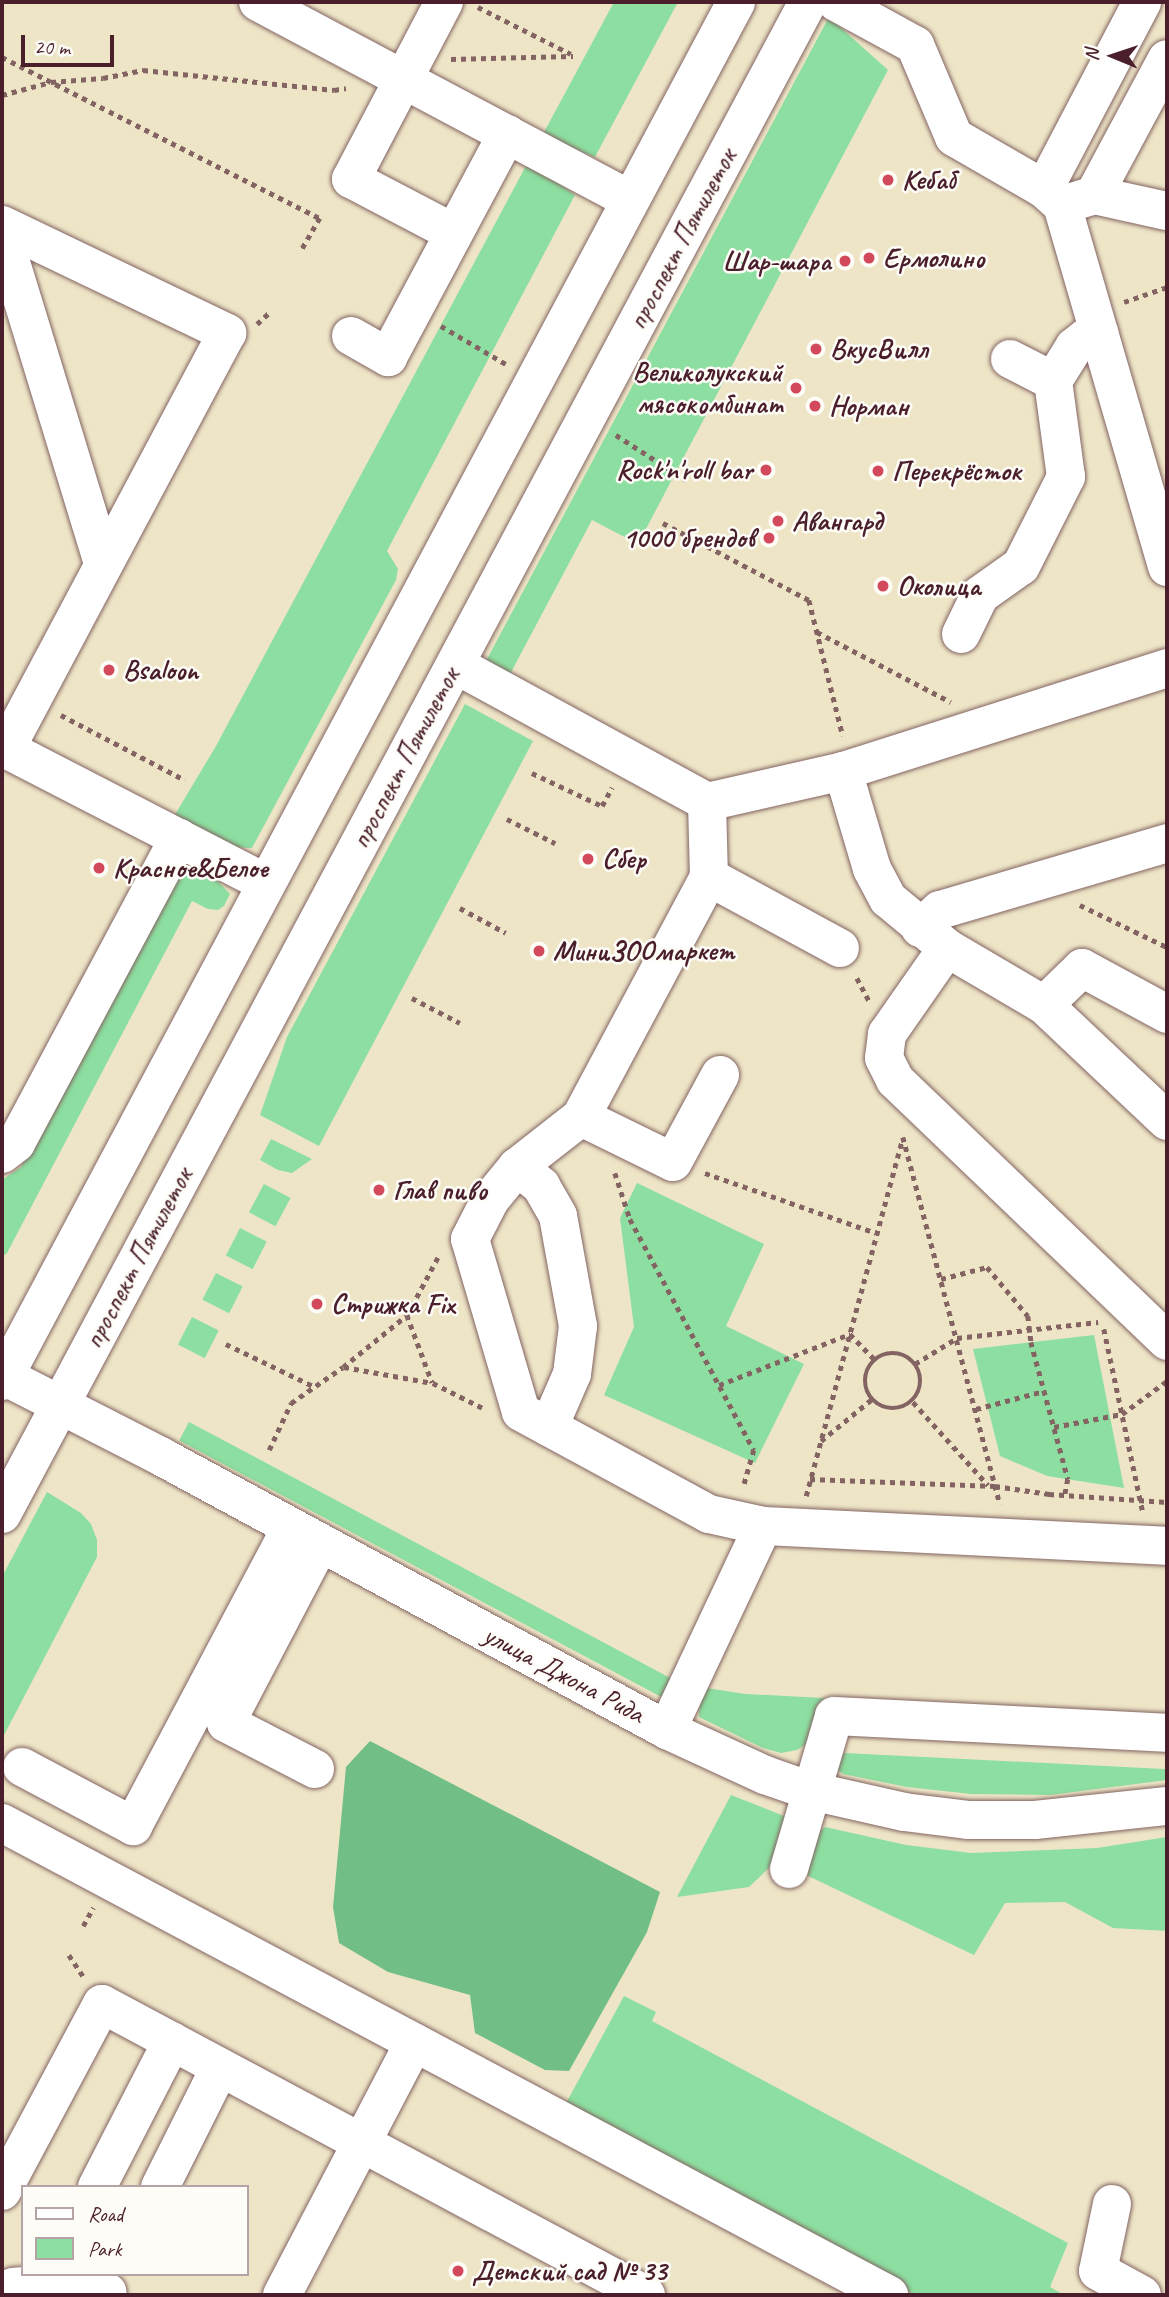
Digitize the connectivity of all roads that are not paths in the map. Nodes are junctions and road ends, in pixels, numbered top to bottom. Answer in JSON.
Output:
{"nodes":[{"id":1,"x":258,"y":2,"type":"edge"},
{"id":2,"x":444,"y":2,"type":"edge"},
{"id":3,"x":736,"y":2,"type":"edge"},
{"id":4,"x":808,"y":2,"type":"edge"},
{"id":5,"x":836,"y":2,"type":"edge"},
{"id":6,"x":1142,"y":2,"type":"edge"},
{"id":7,"x":1167,"y":60,"type":"edge"},
{"id":8,"x":408,"y":70,"type":"junction"},
{"id":9,"x":507,"y":134,"type":"junction"},
{"id":10,"x":1067,"y":196,"type":"junction"},
{"id":11,"x":630,"y":200,"type":"junction"},
{"id":12,"x":1167,"y":211,"type":"edge"},
{"id":13,"x":2,"y":225,"type":"edge"},
{"id":14,"x":2,"y":233,"type":"edge"},
{"id":15,"x":454,"y":233,"type":"junction"},
{"id":16,"x":1097,"y":323,"type":"junction"},
{"id":17,"x":351,"y":336,"type":"dead end"},
{"id":18,"x":1010,"y":359,"type":"dead end"},
{"id":19,"x":1054,"y":381,"type":"junction"},
{"id":20,"x":103,"y":564,"type":"junction"},
{"id":21,"x":1167,"y":567,"type":"edge"},
{"id":22,"x":961,"y":634,"type":"dead end"},
{"id":23,"x":456,"y":665,"type":"junction"},
{"id":24,"x":1167,"y":668,"type":"edge"},
{"id":25,"x":3,"y":750,"type":"edge"},
{"id":26,"x":843,"y":771,"type":"junction"},
{"id":27,"x":707,"y":802,"type":"junction"},
{"id":28,"x":179,"y":838,"type":"junction"},
{"id":29,"x":1167,"y":843,"type":"edge"},
{"id":30,"x":709,"y":877,"type":"junction"},
{"id":31,"x":267,"y":883,"type":"junction"},
{"id":32,"x":934,"y":938,"type":"junction"},
{"id":33,"x":840,"y":948,"type":"road end"},
{"id":34,"x":1044,"y":1005,"type":"junction"},
{"id":35,"x":1167,"y":1014,"type":"edge"},
{"id":36,"x":720,"y":1074,"type":"dead end"},
{"id":37,"x":1167,"y":1121,"type":"edge"},
{"id":38,"x":590,"y":1122,"type":"junction"},
{"id":39,"x":2,"y":1154,"type":"edge"},
{"id":40,"x":517,"y":1167,"type":"junction"},
{"id":41,"x":1167,"y":1341,"type":"edge"},
{"id":42,"x":3,"y":1378,"type":"edge"},
{"id":43,"x":60,"y":1405,"type":"junction"},
{"id":44,"x":535,"y":1420,"type":"junction"},
{"id":45,"x":2,"y":1514,"type":"edge"},
{"id":46,"x":765,"y":1525,"type":"junction"},
{"id":47,"x":306,"y":1535,"type":"junction"},
{"id":48,"x":1156,"y":1546,"type":"edge"},
{"id":49,"x":667,"y":1730,"type":"junction"},
{"id":50,"x":1167,"y":1733,"type":"edge"},
{"id":51,"x":22,"y":1767,"type":"dead end"},
{"id":52,"x":315,"y":1769,"type":"dead end"},
{"id":53,"x":811,"y":1791,"type":"junction"},
{"id":54,"x":1167,"y":1807,"type":"edge"},
{"id":55,"x":2,"y":1823,"type":"edge"},
{"id":56,"x":789,"y":1869,"type":"dead end"},
{"id":57,"x":172,"y":2041,"type":"junction"},
{"id":58,"x":414,"y":2042,"type":"junction"},
{"id":59,"x":220,"y":2067,"type":"junction"},
{"id":60,"x":363,"y":2143,"type":"junction"},
{"id":61,"x":98,"y":2185,"type":"edge"},
{"id":62,"x":161,"y":2185,"type":"edge"},
{"id":63,"x":2,"y":2192,"type":"edge"},
{"id":64,"x":1112,"y":2204,"type":"dead end"},
{"id":65,"x":49,"y":2279,"type":"edge"},
{"id":66,"x":111,"y":2287,"type":"edge"},
{"id":67,"x":8,"y":2295,"type":"edge"},
{"id":68,"x":282,"y":2295,"type":"edge"},
{"id":69,"x":646,"y":2295,"type":"edge"},
{"id":70,"x":890,"y":2295,"type":"edge"},
{"id":71,"x":1142,"y":2295,"type":"edge"}],
"edges":[{"from":1,"to":8,"type":"street"},
{"from":2,"to":8,"type":"street"},
{"from":3,"to":11,"type":"street"},
{"from":4,"to":23,"type":"street","name":"проспект Пятилеток"},
{"from":5,"to":10,"type":"street"},
{"from":6,"to":10,"type":"street"},
{"from":7,"to":10,"type":"street"},
{"from":8,"to":9,"type":"street"},
{"from":8,"to":15,"type":"street"},
{"from":9,"to":11,"type":"street"},
{"from":9,"to":15,"type":"street"},
{"from":10,"to":12,"type":"street"},
{"from":10,"to":16,"type":"street"},
{"from":11,"to":31,"type":"street"},
{"from":13,"to":20,"type":"street"},
{"from":14,"to":20,"type":"street"},
{"from":15,"to":17,"type":"street"},
{"from":16,"to":19,"type":"street"},
{"from":16,"to":21,"type":"street"},
{"from":18,"to":19,"type":"street"},
{"from":19,"to":22,"type":"street"},
{"from":20,"to":25,"type":"street"},
{"from":23,"to":27,"type":"street"},
{"from":23,"to":43,"type":"street","name":"проспект Пятилеток"},
{"from":24,"to":26,"type":"street"},
{"from":25,"to":28,"type":"street"},
{"from":26,"to":27,"type":"street"},
{"from":26,"to":32,"type":"street"},
{"from":27,"to":30,"type":"street"},
{"from":28,"to":31,"type":"street"},
{"from":28,"to":39,"type":"street"},
{"from":29,"to":32,"type":"street"},
{"from":30,"to":33,"type":"street"},
{"from":30,"to":38,"type":"street"},
{"from":31,"to":42,"type":"street"},
{"from":32,"to":34,"type":"street"},
{"from":32,"to":41,"type":"street"},
{"from":34,"to":35,"type":"street"},
{"from":34,"to":37,"type":"street"},
{"from":36,"to":38,"type":"street"},
{"from":38,"to":40,"type":"street"},
{"from":40,"to":44,"type":"street"},
{"from":40,"to":44,"type":"street"},
{"from":42,"to":43,"type":"street","name":"улица Джона Рида"},
{"from":43,"to":45,"type":"street","name":"проспект Пятилеток"},
{"from":43,"to":47,"type":"street","name":"улица Джона Рида"},
{"from":44,"to":46,"type":"street"},
{"from":46,"to":48,"type":"street"},
{"from":46,"to":49,"type":"street"},
{"from":47,"to":49,"type":"street","name":"улица Джона Рида"},
{"from":47,"to":51,"type":"street"},
{"from":47,"to":52,"type":"street"},
{"from":49,"to":53,"type":"street","name":"улица Джона Рида"},
{"from":50,"to":53,"type":"street"},
{"from":53,"to":54,"type":"street","name":"улица Джона Рида"},
{"from":53,"to":56,"type":"street"},
{"from":55,"to":58,"type":"street"},
{"from":57,"to":59,"type":"street"},
{"from":57,"to":61,"type":"street"},
{"from":57,"to":63,"type":"street"},
{"from":58,"to":60,"type":"street"},
{"from":58,"to":70,"type":"street"},
{"from":59,"to":60,"type":"street"},
{"from":59,"to":62,"type":"street"},
{"from":60,"to":68,"type":"street"},
{"from":60,"to":69,"type":"street"},
{"from":64,"to":71,"type":"street"},
{"from":65,"to":66,"type":"street"},
{"from":65,"to":67,"type":"street"}]}
